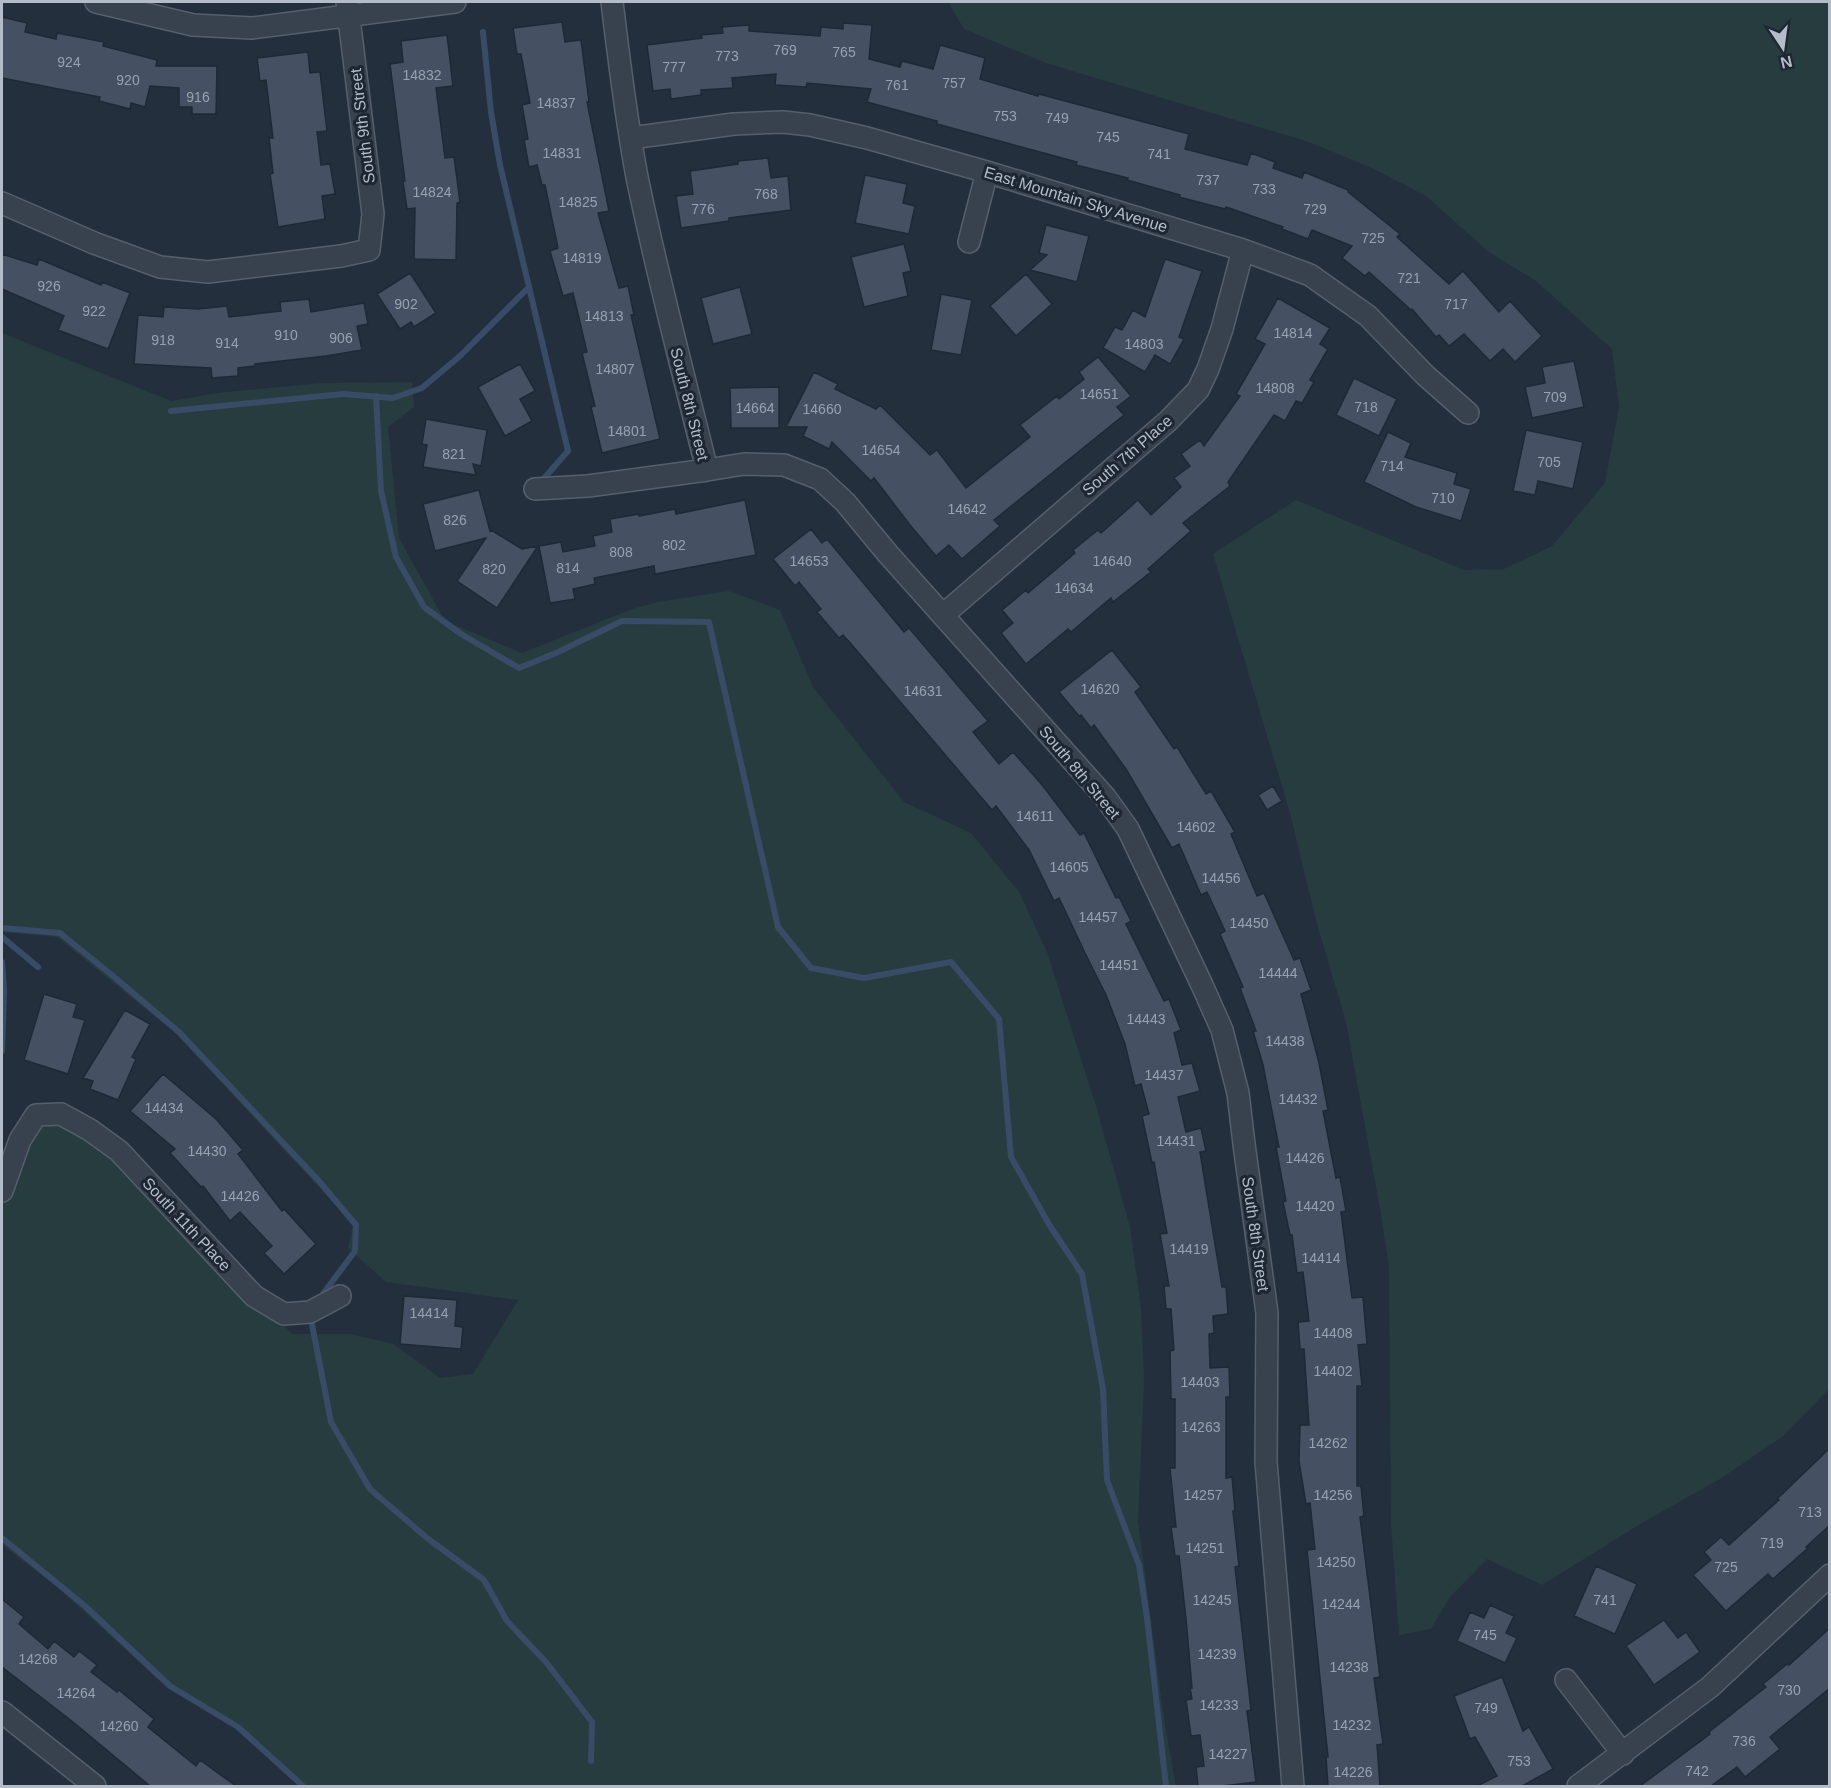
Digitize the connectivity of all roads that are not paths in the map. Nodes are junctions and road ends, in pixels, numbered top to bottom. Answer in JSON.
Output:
{"nodes":[{"id":1,"x":96,"y":2,"type":"edge"},
{"id":2,"x":456,"y":2,"type":"edge"},
{"id":3,"x":612,"y":2,"type":"edge"},
{"id":4,"x":348,"y":8,"type":"edge"},
{"id":5,"x":631,"y":138,"type":"junction"},
{"id":6,"x":987,"y":172,"type":"junction"},
{"id":7,"x":2,"y":202,"type":"edge"},
{"id":8,"x":969,"y":242,"type":"dead end"},
{"id":9,"x":1243,"y":250,"type":"junction"},
{"id":10,"x":1468,"y":414,"type":"dead end"},
{"id":11,"x":707,"y":470,"type":"junction"},
{"id":12,"x":535,"y":489,"type":"dead end"},
{"id":13,"x":943,"y":615,"type":"junction"},
{"id":14,"x":2,"y":1191,"type":"edge"},
{"id":15,"x":340,"y":1296,"type":"dead end"},
{"id":16,"x":1830,"y":1575,"type":"edge"},
{"id":17,"x":1566,"y":1680,"type":"dead end"},
{"id":18,"x":2,"y":1712,"type":"edge"},
{"id":19,"x":1623,"y":1754,"type":"junction"},
{"id":20,"x":95,"y":1786,"type":"edge"},
{"id":21,"x":1293,"y":1786,"type":"edge"},
{"id":22,"x":1578,"y":1786,"type":"edge"}],
"edges":[{"from":1,"to":4,"type":"street"},
{"from":2,"to":4,"type":"street"},
{"from":3,"to":5,"type":"street","name":"South 8th Street"},
{"from":4,"to":7,"type":"street","name":"South 9th Street"},
{"from":5,"to":6,"type":"street","name":"East Mountain Sky Avenue"},
{"from":5,"to":11,"type":"street","name":"South 8th Street"},
{"from":6,"to":8,"type":"street"},
{"from":6,"to":9,"type":"street","name":"East Mountain Sky Avenue"},
{"from":9,"to":10,"type":"street","name":"East Mountain Sky Avenue"},
{"from":9,"to":13,"type":"street","name":"South 7th Place"},
{"from":11,"to":12,"type":"street"},
{"from":11,"to":13,"type":"street","name":"South 8th Street"},
{"from":13,"to":21,"type":"street","name":"South 8th Street"},
{"from":14,"to":15,"type":"street","name":"South 11th Place"},
{"from":16,"to":19,"type":"street"},
{"from":17,"to":19,"type":"street"},
{"from":18,"to":20,"type":"street"},
{"from":19,"to":22,"type":"street"}]}
